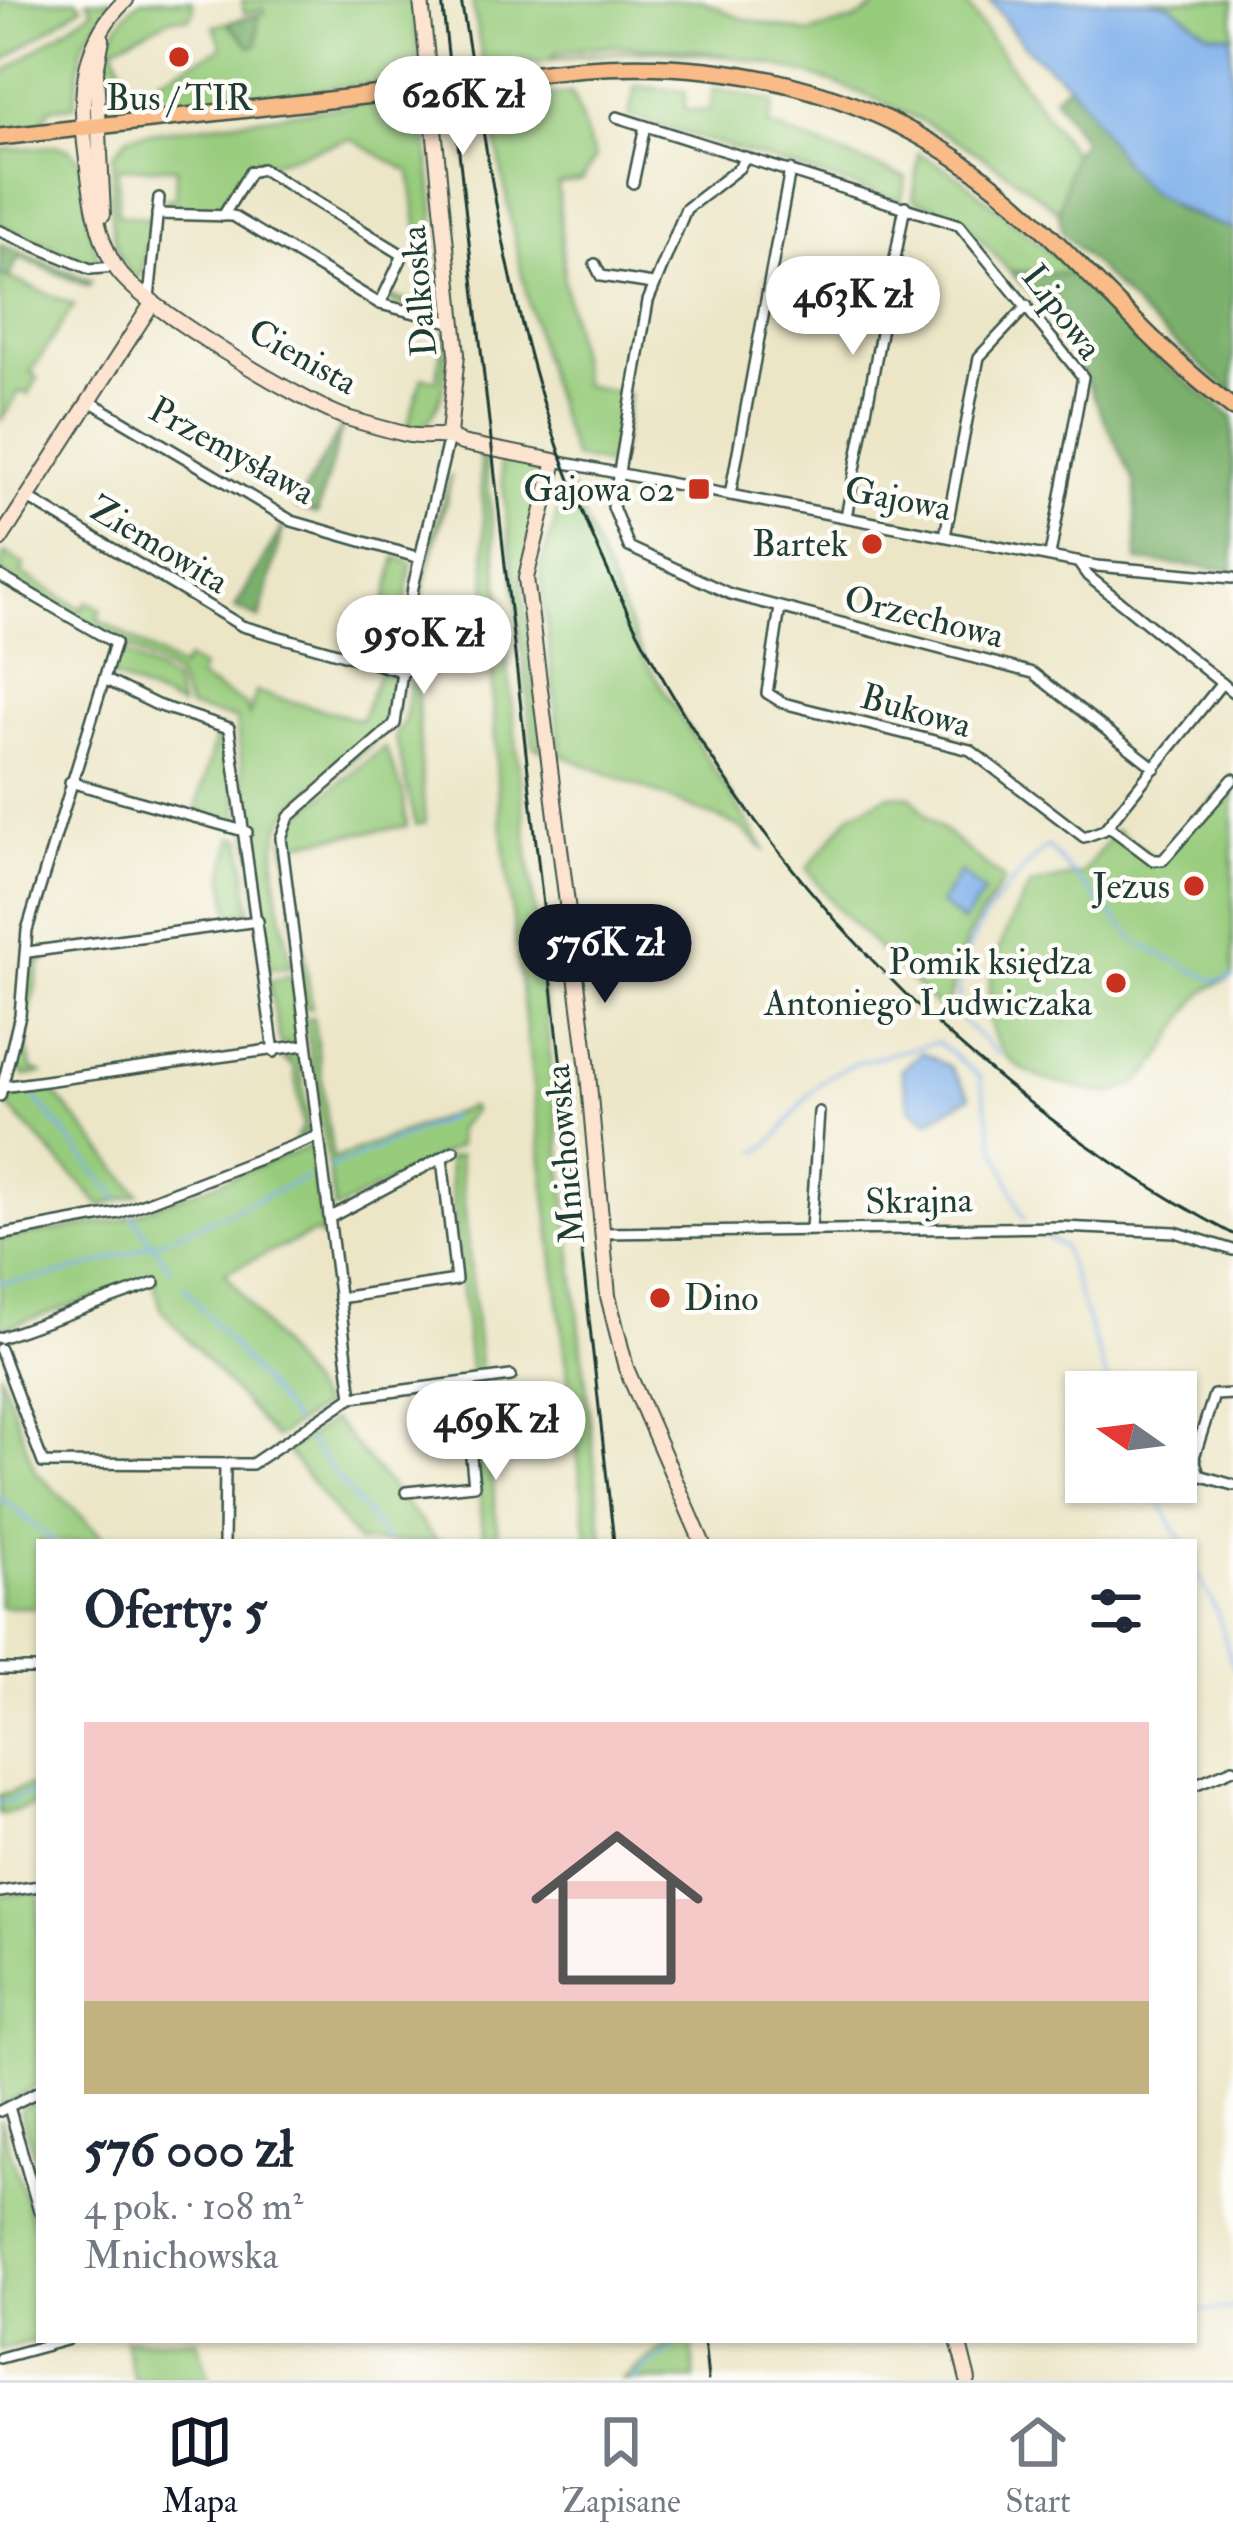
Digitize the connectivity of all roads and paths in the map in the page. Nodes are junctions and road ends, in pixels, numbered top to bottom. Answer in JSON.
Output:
{"nodes":[{"id":1,"x":126,"y":0,"type":"edge"},
{"id":2,"x":421,"y":0,"type":"edge"},
{"id":3,"x":109,"y":17,"type":"junction"},
{"id":4,"x":617,"y":117,"type":"dead end"},
{"id":5,"x":645,"y":126,"type":"junction"},
{"id":6,"x":103,"y":133,"type":"junction"},
{"id":7,"x":84,"y":135,"type":"junction"},
{"id":8,"x":0,"y":136,"type":"edge"},
{"id":9,"x":0,"y":147,"type":"edge"},
{"id":10,"x":745,"y":157,"type":"junction"},
{"id":11,"x":790,"y":170,"type":"junction"},
{"id":12,"x":633,"y":183,"type":"dead end"},
{"id":13,"x":159,"y":198,"type":"dead end"},
{"id":14,"x":905,"y":206,"type":"junction"},
{"id":15,"x":157,"y":214,"type":"junction"},
{"id":16,"x":224,"y":216,"type":"junction"},
{"id":17,"x":0,"y":231,"type":"edge"},
{"id":18,"x":102,"y":235,"type":"junction"},
{"id":19,"x":595,"y":264,"type":"dead end"},
{"id":20,"x":115,"y":267,"type":"junction"},
{"id":21,"x":653,"y":284,"type":"junction"},
{"id":22,"x":151,"y":300,"type":"junction"},
{"id":23,"x":380,"y":304,"type":"junction"},
{"id":24,"x":1027,"y":306,"type":"junction"},
{"id":25,"x":454,"y":323,"type":"junction"},
{"id":26,"x":91,"y":402,"type":"junction"},
{"id":27,"x":1233,"y":407,"type":"edge"},
{"id":28,"x":449,"y":434,"type":"junction"},
{"id":29,"x":555,"y":461,"type":"junction"},
{"id":30,"x":621,"y":475,"type":"junction"},
{"id":31,"x":730,"y":495,"type":"junction"},
{"id":32,"x":28,"y":499,"type":"junction"},
{"id":33,"x":846,"y":517,"type":"junction"},
{"id":34,"x":945,"y":536,"type":"junction"},
{"id":35,"x":0,"y":540,"type":"edge"},
{"id":36,"x":1050,"y":556,"type":"junction"},
{"id":37,"x":419,"y":558,"type":"junction"},
{"id":38,"x":1077,"y":561,"type":"junction"},
{"id":39,"x":0,"y":575,"type":"edge"},
{"id":40,"x":1233,"y":578,"type":"edge"},
{"id":41,"x":780,"y":608,"type":"junction"},
{"id":42,"x":404,"y":672,"type":"junction"},
{"id":43,"x":106,"y":680,"type":"junction"},
{"id":44,"x":1222,"y":683,"type":"junction"},
{"id":45,"x":1233,"y":692,"type":"edge"},
{"id":46,"x":1155,"y":768,"type":"junction"},
{"id":47,"x":1233,"y":779,"type":"edge"},
{"id":48,"x":70,"y":782,"type":"junction"},
{"id":49,"x":1108,"y":826,"type":"junction"},
{"id":50,"x":247,"y":832,"type":"junction"},
{"id":51,"x":258,"y":921,"type":"junction"},
{"id":52,"x":28,"y":952,"type":"junction"},
{"id":53,"x":295,"y":971,"type":"junction"},
{"id":54,"x":266,"y":974,"type":"junction"},
{"id":55,"x":304,"y":1045,"type":"junction"},
{"id":56,"x":274,"y":1052,"type":"junction"},
{"id":57,"x":1,"y":1091,"type":"edge"},
{"id":58,"x":819,"y":1112,"type":"dead end"},
{"id":59,"x":316,"y":1137,"type":"junction"},
{"id":60,"x":454,"y":1151,"type":"dead end"},
{"id":61,"x":442,"y":1158,"type":"junction"},
{"id":62,"x":329,"y":1219,"type":"junction"},
{"id":63,"x":811,"y":1229,"type":"junction"},
{"id":64,"x":602,"y":1233,"type":"junction"},
{"id":65,"x":0,"y":1234,"type":"edge"},
{"id":66,"x":1233,"y":1250,"type":"edge"},
{"id":67,"x":155,"y":1283,"type":"dead end"},
{"id":68,"x":339,"y":1298,"type":"junction"},
{"id":69,"x":0,"y":1338,"type":"edge"},
{"id":70,"x":0,"y":1349,"type":"edge"},
{"id":71,"x":511,"y":1376,"type":"dead end"},
{"id":72,"x":463,"y":1383,"type":"junction"},
{"id":73,"x":1233,"y":1394,"type":"edge"},
{"id":74,"x":352,"y":1396,"type":"junction"},
{"id":75,"x":225,"y":1467,"type":"junction"},
{"id":76,"x":1233,"y":1485,"type":"edge"},
{"id":77,"x":406,"y":1492,"type":"dead end"},
{"id":78,"x":224,"y":1539,"type":"edge"},
{"id":79,"x":701,"y":1539,"type":"edge"},
{"id":80,"x":0,"y":1669,"type":"edge"},
{"id":81,"x":36,"y":1669,"type":"edge"},
{"id":82,"x":1233,"y":1769,"type":"edge"},
{"id":83,"x":1197,"y":1784,"type":"edge"},
{"id":84,"x":36,"y":1886,"type":"edge"},
{"id":85,"x":0,"y":1892,"type":"edge"},
{"id":86,"x":36,"y":2093,"type":"edge"},
{"id":87,"x":5,"y":2109,"type":"edge"},
{"id":88,"x":36,"y":2202,"type":"edge"},
{"id":89,"x":55,"y":2343,"type":"edge"},
{"id":90,"x":959,"y":2343,"type":"edge"},
{"id":91,"x":0,"y":2358,"type":"edge"},
{"id":92,"x":968,"y":2380,"type":"edge"}],
"edges":[{"from":1,"to":3,"type":"street"},
{"from":2,"to":25,"type":"street","name":"Dalkoska"},
{"from":3,"to":6,"type":"street","name":"Cienista"},
{"from":3,"to":7,"type":"street","name":"Cienista"},
{"from":4,"to":5,"type":"street","name":"Lipowa"},
{"from":5,"to":10,"type":"street","name":"Lipowa"},
{"from":5,"to":12,"type":"street"},
{"from":6,"to":7,"type":"main road"},
{"from":6,"to":18,"type":"street","name":"Cienista"},
{"from":6,"to":27,"type":"main road","bridge":true},
{"from":7,"to":8,"type":"main road"},
{"from":7,"to":9,"type":"main road"},
{"from":7,"to":18,"type":"street","name":"Cienista"},
{"from":10,"to":11,"type":"street","name":"Lipowa"},
{"from":10,"to":21,"type":"street","name":"Orzechowa"},
{"from":11,"to":14,"type":"street","name":"Lipowa"},
{"from":11,"to":31,"type":"street"},
{"from":13,"to":15,"type":"street"},
{"from":14,"to":24,"type":"street","name":"Lipowa"},
{"from":14,"to":33,"type":"street"},
{"from":15,"to":16,"type":"street"},
{"from":15,"to":22,"type":"street"},
{"from":16,"to":23,"type":"street"},
{"from":16,"to":23,"type":"street"},
{"from":17,"to":20,"type":"street"},
{"from":18,"to":20,"type":"street","name":"Cienista"},
{"from":19,"to":21,"type":"street"},
{"from":20,"to":22,"type":"street","name":"Cienista"},
{"from":21,"to":30,"type":"street","name":"Orzechowa"},
{"from":22,"to":26,"type":"street"},
{"from":22,"to":28,"type":"street","name":"Cienista"},
{"from":23,"to":25,"type":"street"},
{"from":24,"to":34,"type":"street"},
{"from":24,"to":36,"type":"street","name":"Lipowa"},
{"from":25,"to":28,"type":"street","name":"Dalkoska"},
{"from":26,"to":32,"type":"street"},
{"from":26,"to":37,"type":"street","name":"Przemysława"},
{"from":28,"to":29,"type":"street","name":"Cienista"},
{"from":28,"to":37,"type":"street"},
{"from":29,"to":30,"type":"street","name":"Gajowa"},
{"from":29,"to":64,"type":"street","name":"Mnichowska"},
{"from":30,"to":31,"type":"street","name":"Gajowa"},
{"from":30,"to":41,"type":"street","name":"Orzechowa"},
{"from":31,"to":33,"type":"street","name":"Gajowa"},
{"from":32,"to":35,"type":"street"},
{"from":32,"to":42,"type":"street","name":"Ziemowita"},
{"from":33,"to":34,"type":"street","name":"Gajowa"},
{"from":34,"to":36,"type":"street","name":"Gajowa"},
{"from":36,"to":38,"type":"street","name":"Gajowa"},
{"from":37,"to":42,"type":"street"},
{"from":38,"to":40,"type":"street","name":"Gajowa"},
{"from":38,"to":44,"type":"street"},
{"from":39,"to":43,"type":"street"},
{"from":41,"to":46,"type":"street","name":"Orzechowa"},
{"from":41,"to":49,"type":"street","name":"Bukowa"},
{"from":42,"to":53,"type":"street"},
{"from":43,"to":48,"type":"street"},
{"from":43,"to":50,"type":"street"},
{"from":44,"to":45,"type":"street"},
{"from":44,"to":46,"type":"street"},
{"from":46,"to":49,"type":"street"},
{"from":47,"to":49,"type":"street"},
{"from":48,"to":50,"type":"street"},
{"from":48,"to":52,"type":"street"},
{"from":50,"to":51,"type":"street"},
{"from":51,"to":52,"type":"street"},
{"from":51,"to":54,"type":"street"},
{"from":52,"to":57,"type":"street"},
{"from":53,"to":54,"type":"street"},
{"from":53,"to":55,"type":"street"},
{"from":54,"to":56,"type":"street"},
{"from":55,"to":56,"type":"street"},
{"from":55,"to":59,"type":"street"},
{"from":56,"to":57,"type":"street"},
{"from":58,"to":63,"type":"street"},
{"from":59,"to":62,"type":"street"},
{"from":59,"to":65,"type":"street"},
{"from":60,"to":61,"type":"street"},
{"from":61,"to":62,"type":"street"},
{"from":61,"to":68,"type":"street"},
{"from":62,"to":68,"type":"street"},
{"from":63,"to":64,"type":"street","name":"Skrajna"},
{"from":63,"to":66,"type":"street","name":"Skrajna"},
{"from":64,"to":79,"type":"street","name":"Mnichowska"},
{"from":67,"to":69,"type":"street"},
{"from":68,"to":74,"type":"street"},
{"from":70,"to":75,"type":"street"},
{"from":71,"to":72,"type":"street"},
{"from":72,"to":74,"type":"street"},
{"from":72,"to":77,"type":"street"},
{"from":73,"to":76,"type":"street"},
{"from":74,"to":75,"type":"street"},
{"from":75,"to":78,"type":"street"},
{"from":80,"to":81,"type":"street"},
{"from":82,"to":83,"type":"street"},
{"from":84,"to":85,"type":"street"},
{"from":86,"to":87,"type":"street"},
{"from":87,"to":88,"type":"street"},
{"from":89,"to":91,"type":"street"},
{"from":90,"to":92,"type":"street"}]}
